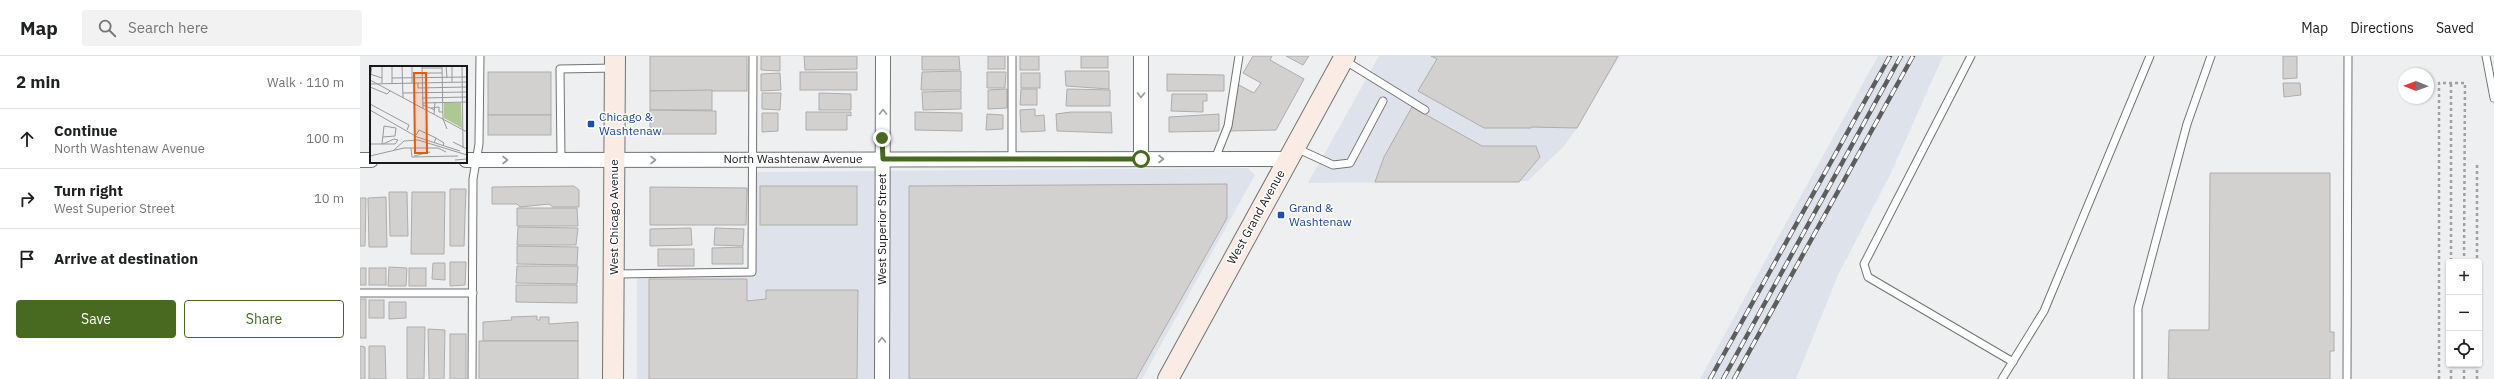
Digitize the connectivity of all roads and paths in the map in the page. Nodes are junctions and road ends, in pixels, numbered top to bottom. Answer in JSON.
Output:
{"nodes":[{"id":1,"x":480,"y":56,"type":"edge"},
{"id":2,"x":753,"y":56,"type":"edge"},
{"id":3,"x":883,"y":56,"type":"edge"},
{"id":4,"x":1012,"y":56,"type":"edge"},
{"id":5,"x":1141,"y":56,"type":"edge"},
{"id":6,"x":1239,"y":56,"type":"edge"},
{"id":7,"x":1971,"y":56,"type":"edge"},
{"id":8,"x":2150,"y":56,"type":"edge"},
{"id":9,"x":2211,"y":56,"type":"edge"},
{"id":10,"x":2348,"y":56,"type":"edge"},
{"id":11,"x":2486,"y":56,"type":"edge"},
{"id":12,"x":1344,"y":58,"type":"edge"},
{"id":13,"x":615,"y":62,"type":"edge"},
{"id":14,"x":2451,"y":84,"type":"junction"},
{"id":15,"x":2494,"y":98,"type":"edge"},
{"id":16,"x":1383,"y":101,"type":"dead end"},
{"id":17,"x":1425,"y":110,"type":"dead end"},
{"id":18,"x":1291,"y":153,"type":"junction"},
{"id":19,"x":883,"y":159,"type":"junction"},
{"id":20,"x":1012,"y":159,"type":"junction"},
{"id":21,"x":1141,"y":159,"type":"junction"},
{"id":22,"x":1215,"y":159,"type":"junction"},
{"id":23,"x":471,"y":160,"type":"edge"},
{"id":24,"x":561,"y":160,"type":"junction"},
{"id":25,"x":614,"y":160,"type":"junction"},
{"id":26,"x":752,"y":160,"type":"junction"},
{"id":27,"x":2477,"y":165,"type":"dead end"},
{"id":28,"x":2451,"y":259,"type":"edge"},
{"id":29,"x":2464,"y":259,"type":"edge"},
{"id":30,"x":2477,"y":259,"type":"edge"},
{"id":31,"x":614,"y":274,"type":"junction"},
{"id":32,"x":473,"y":293,"type":"junction"},
{"id":33,"x":360,"y":294,"type":"edge"},
{"id":34,"x":2013,"y":362,"type":"junction"},
{"id":35,"x":2451,"y":367,"type":"edge"},
{"id":36,"x":2464,"y":367,"type":"edge"},
{"id":37,"x":2477,"y":367,"type":"edge"},
{"id":38,"x":472,"y":379,"type":"edge"},
{"id":39,"x":613,"y":379,"type":"edge"},
{"id":40,"x":882,"y":379,"type":"edge"},
{"id":41,"x":1168,"y":379,"type":"edge"},
{"id":42,"x":2002,"y":379,"type":"edge"},
{"id":43,"x":2138,"y":379,"type":"edge"},
{"id":44,"x":2347,"y":379,"type":"edge"},
{"id":45,"x":2439,"y":379,"type":"edge"},
{"id":46,"x":2451,"y":379,"type":"edge"},
{"id":47,"x":2464,"y":379,"type":"edge"},
{"id":48,"x":2477,"y":379,"type":"edge"}],
"edges":[{"from":1,"to":23,"type":"lane"},
{"from":2,"to":26,"type":"lane"},
{"from":19,"to":3,"type":"street","name":"West Superior Street","one_way":true},
{"from":4,"to":20,"type":"lane"},
{"from":5,"to":21,"type":"street","one_way":true},
{"from":6,"to":22,"type":"lane"},
{"from":7,"to":34,"type":"lane"},
{"from":8,"to":34,"type":"lane"},
{"from":9,"to":43,"type":"lane"},
{"from":10,"to":44,"type":"lane"},
{"from":11,"to":15,"type":"lane"},
{"from":12,"to":17,"type":"lane"},
{"from":12,"to":18,"type":"main road","name":"West Grand Avenue"},
{"from":13,"to":24,"type":"lane"},
{"from":13,"to":25,"type":"main road","name":"West Chicago Avenue"},
{"from":14,"to":28,"type":"path"},
{"from":14,"to":29,"type":"path"},
{"from":14,"to":45,"type":"path"},
{"from":16,"to":18,"type":"lane"},
{"from":18,"to":22,"type":"street","name":"North Washtenaw Avenue"},
{"from":18,"to":41,"type":"main road","name":"West Grand Avenue"},
{"from":19,"to":20,"type":"street","name":"North Washtenaw Avenue"},
{"from":19,"to":26,"type":"street","name":"North Washtenaw Avenue"},
{"from":40,"to":19,"type":"street","name":"West Superior Street","one_way":true},
{"from":20,"to":21,"type":"street","name":"North Washtenaw Avenue"},
{"from":21,"to":22,"type":"street","name":"North Washtenaw Avenue","one_way":true},
{"from":23,"to":24,"type":"street","name":"North Washtenaw Avenue","one_way":true},
{"from":23,"to":32,"type":"lane"},
{"from":24,"to":25,"type":"street","name":"North Washtenaw Avenue"},
{"from":25,"to":26,"type":"street","name":"North Washtenaw Avenue","one_way":true},
{"from":25,"to":31,"type":"main road","name":"West Chicago Avenue"},
{"from":26,"to":31,"type":"lane"},
{"from":27,"to":30,"type":"path"},
{"from":31,"to":39,"type":"main road","name":"West Chicago Avenue"},
{"from":32,"to":33,"type":"lane"},
{"from":32,"to":38,"type":"lane"},
{"from":34,"to":42,"type":"lane"},
{"from":35,"to":46,"type":"path"},
{"from":36,"to":47,"type":"path"},
{"from":37,"to":48,"type":"path"}]}
